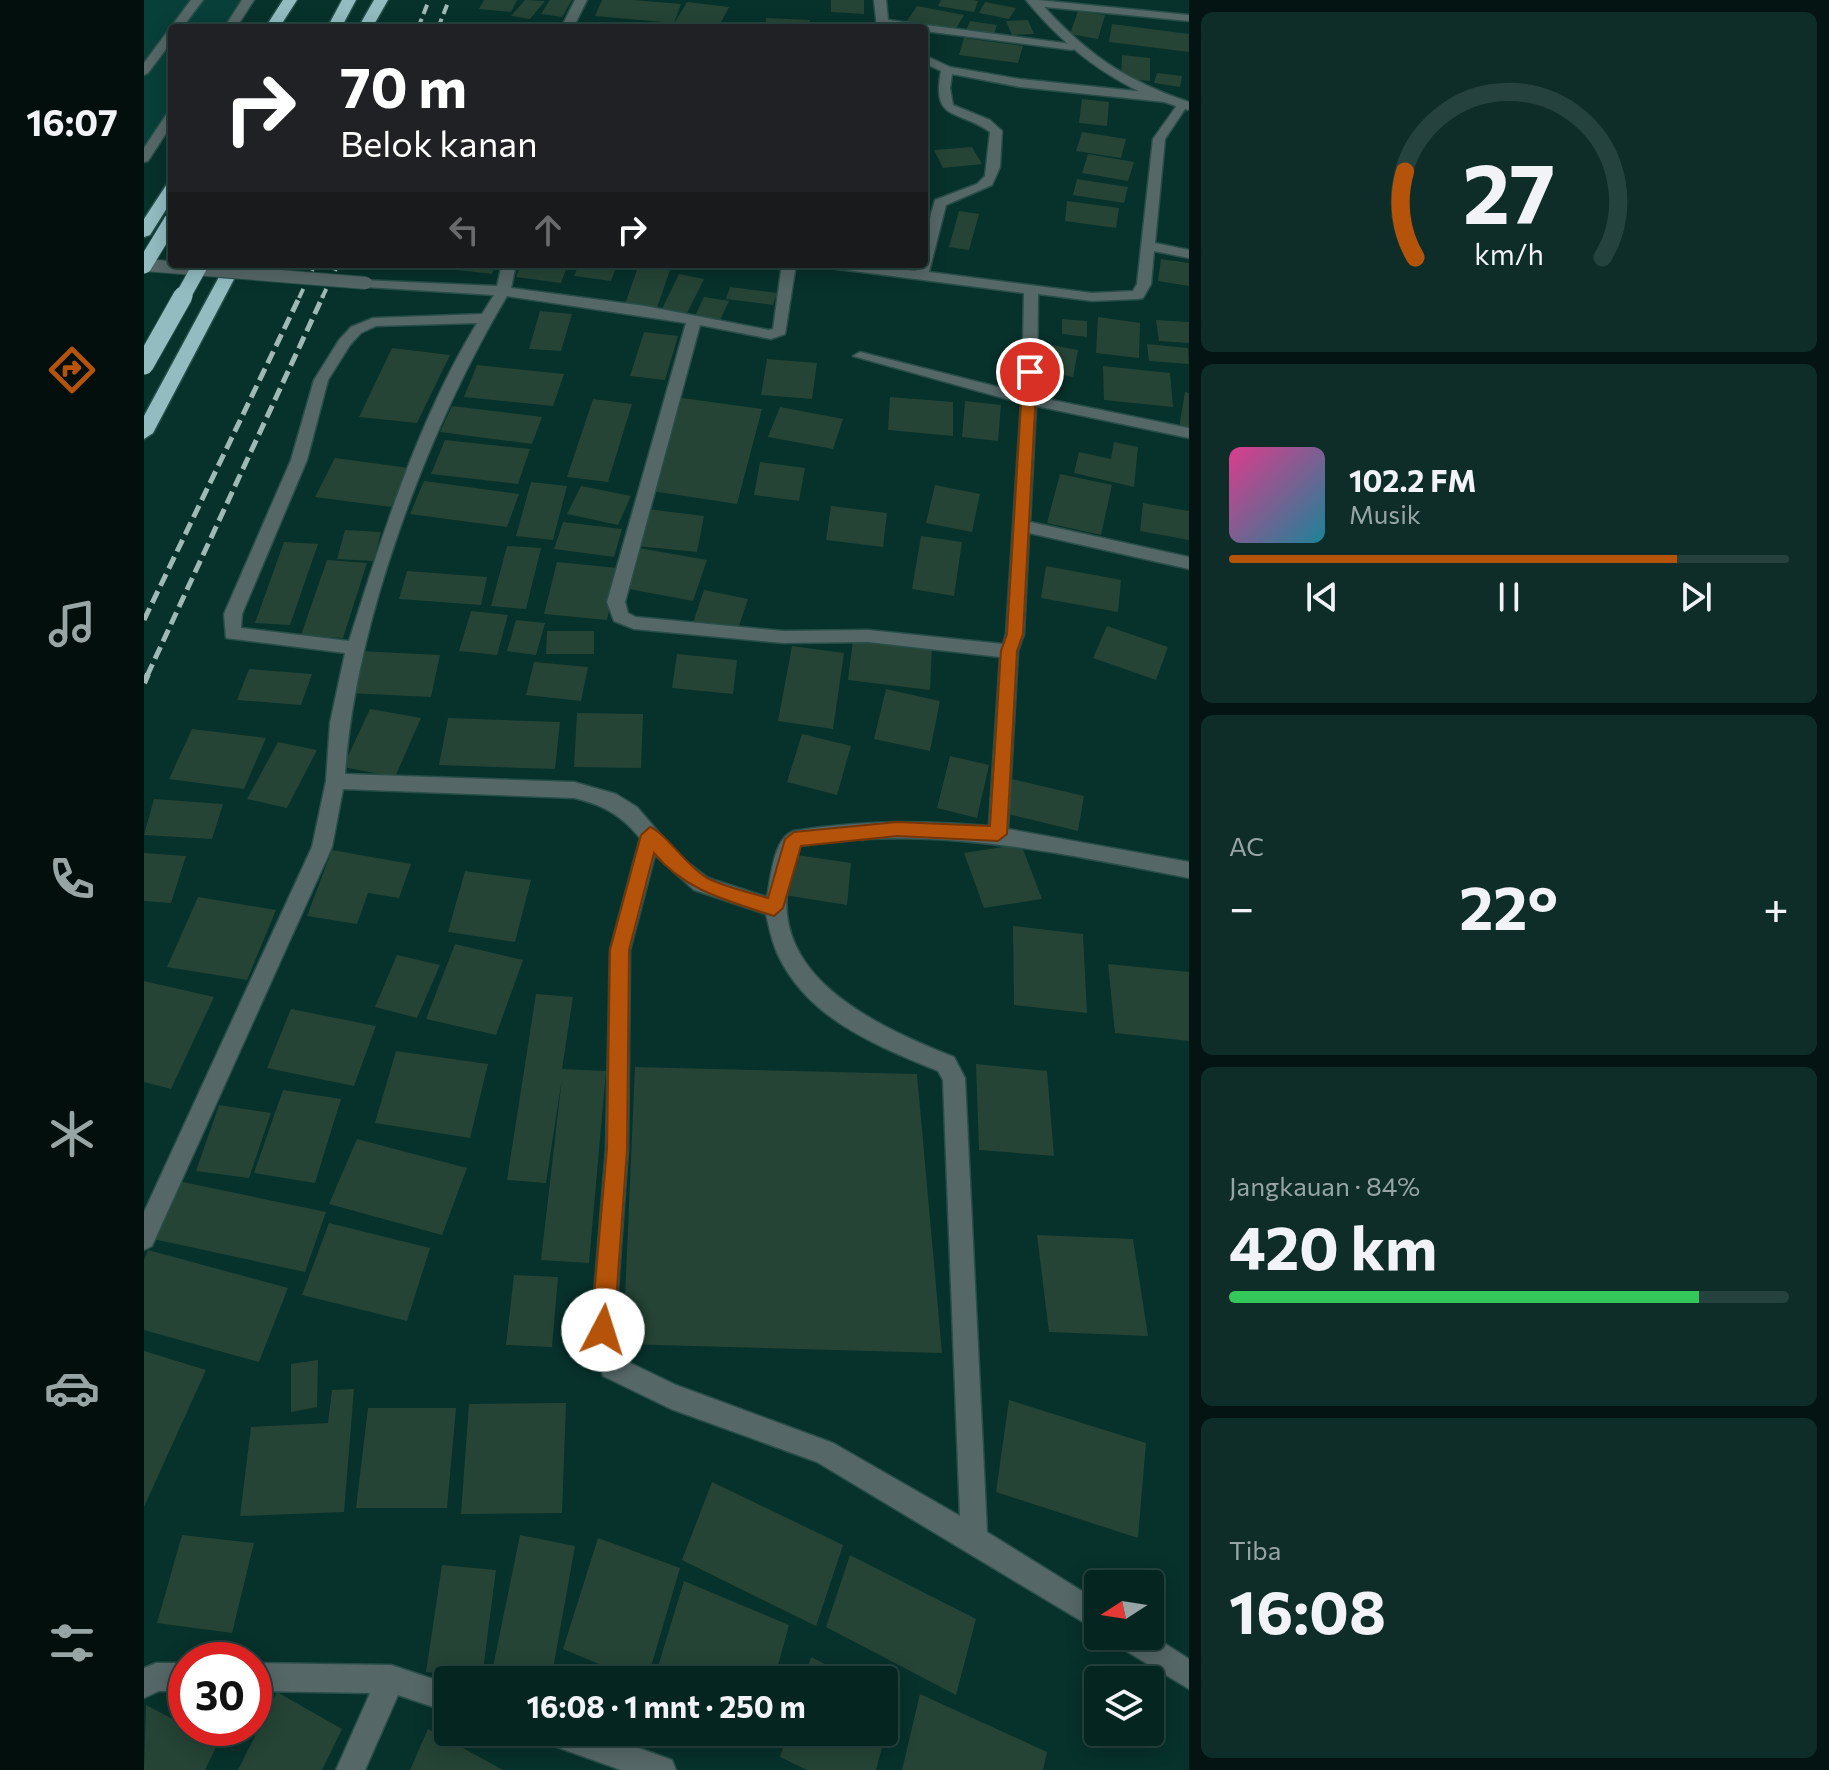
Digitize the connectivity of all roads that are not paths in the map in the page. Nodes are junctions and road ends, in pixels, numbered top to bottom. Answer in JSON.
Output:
{"nodes":[{"id":1,"x":197,"y":0,"type":"edge"},
{"id":2,"x":248,"y":0,"type":"edge"},
{"id":3,"x":290,"y":0,"type":"edge"},
{"id":4,"x":304,"y":0,"type":"edge"},
{"id":5,"x":349,"y":0,"type":"edge"},
{"id":6,"x":381,"y":0,"type":"edge"},
{"id":7,"x":581,"y":0,"type":"edge"},
{"id":8,"x":880,"y":0,"type":"edge"},
{"id":9,"x":1034,"y":2,"type":"edge"},
{"id":10,"x":1189,"y":18,"type":"edge"},
{"id":11,"x":179,"y":24,"type":"edge"},
{"id":12,"x":233,"y":24,"type":"edge"},
{"id":13,"x":275,"y":24,"type":"edge"},
{"id":14,"x":289,"y":24,"type":"edge"},
{"id":15,"x":336,"y":24,"type":"edge"},
{"id":16,"x":367,"y":24,"type":"edge"},
{"id":17,"x":569,"y":24,"type":"edge"},
{"id":18,"x":883,"y":24,"type":"edge"},
{"id":19,"x":928,"y":29,"type":"edge"},
{"id":20,"x":168,"y":38,"type":"edge"},
{"id":21,"x":1072,"y":47,"type":"junction"},
{"id":22,"x":928,"y":60,"type":"edge"},
{"id":23,"x":947,"y":70,"type":"junction"},
{"id":24,"x":144,"y":71,"type":"edge"},
{"id":25,"x":1165,"y":98,"type":"junction"},
{"id":26,"x":1187,"y":105,"type":"edge"},
{"id":27,"x":168,"y":121,"type":"edge"},
{"id":28,"x":144,"y":158,"type":"edge"},
{"id":29,"x":168,"y":193,"type":"edge"},
{"id":30,"x":168,"y":227,"type":"edge"},
{"id":31,"x":144,"y":232,"type":"edge"},
{"id":32,"x":1149,"y":246,"type":"junction"},
{"id":33,"x":928,"y":250,"type":"edge"},
{"id":34,"x":1189,"y":254,"type":"edge"},
{"id":35,"x":144,"y":266,"type":"edge"},
{"id":36,"x":168,"y":268,"type":"edge"},
{"id":37,"x":170,"y":268,"type":"edge"},
{"id":38,"x":199,"y":268,"type":"edge"},
{"id":39,"x":232,"y":268,"type":"edge"},
{"id":40,"x":508,"y":268,"type":"edge"},
{"id":41,"x":788,"y":268,"type":"edge"},
{"id":42,"x":871,"y":268,"type":"edge"},
{"id":43,"x":923,"y":268,"type":"edge"},
{"id":44,"x":922,"y":273,"type":"junction"},
{"id":45,"x":1031,"y":290,"type":"junction"},
{"id":46,"x":503,"y":291,"type":"junction"},
{"id":47,"x":484,"y":318,"type":"junction"},
{"id":48,"x":694,"y":321,"type":"junction"},
{"id":49,"x":860,"y":356,"type":"dead end"},
{"id":50,"x":144,"y":365,"type":"edge"},
{"id":51,"x":1029,"y":400,"type":"junction"},
{"id":52,"x":144,"y":433,"type":"edge"},
{"id":53,"x":1189,"y":433,"type":"edge"},
{"id":54,"x":1022,"y":526,"type":"junction"},
{"id":55,"x":1189,"y":563,"type":"edge"},
{"id":56,"x":355,"y":648,"type":"junction"},
{"id":57,"x":1009,"y":651,"type":"junction"},
{"id":58,"x":335,"y":781,"type":"junction"},
{"id":59,"x":998,"y":834,"type":"junction"},
{"id":60,"x":650,"y":835,"type":"junction"},
{"id":61,"x":1189,"y":870,"type":"edge"},
{"id":62,"x":774,"y":908,"type":"junction"},
{"id":63,"x":144,"y":1238,"type":"edge"},
{"id":64,"x":974,"y":1539,"type":"junction"},
{"id":65,"x":1084,"y":1608,"type":"edge"},
{"id":66,"x":1150,"y":1650,"type":"edge"},
{"id":67,"x":1189,"y":1675,"type":"edge"},
{"id":68,"x":272,"y":1677,"type":"edge"},
{"id":69,"x":168,"y":1679,"type":"edge"},
{"id":70,"x":391,"y":1679,"type":"junction"},
{"id":71,"x":146,"y":1682,"type":"edge"},
{"id":72,"x":434,"y":1693,"type":"edge"},
{"id":73,"x":591,"y":1746,"type":"edge"},
{"id":74,"x":647,"y":1767,"type":"edge"},
{"id":75,"x":350,"y":1770,"type":"edge"}],
"edges":[{"from":1,"to":11,"type":"street"},
{"from":2,"to":12,"type":"street"},
{"from":3,"to":13,"type":"highway"},
{"from":4,"to":14,"type":"highway"},
{"from":5,"to":15,"type":"highway"},
{"from":6,"to":16,"type":"highway"},
{"from":7,"to":17,"type":"street"},
{"from":8,"to":18,"type":"street"},
{"from":9,"to":10,"type":"street"},
{"from":9,"to":21,"type":"street"},
{"from":19,"to":21,"type":"street"},
{"from":20,"to":24,"type":"street"},
{"from":21,"to":25,"type":"street"},
{"from":22,"to":23,"type":"street"},
{"from":23,"to":25,"type":"street"},
{"from":23,"to":33,"type":"street"},
{"from":25,"to":26,"type":"street"},
{"from":26,"to":32,"type":"street"},
{"from":27,"to":28,"type":"street"},
{"from":29,"to":31,"type":"highway"},
{"from":30,"to":35,"type":"highway","bridge":true},
{"from":32,"to":34,"type":"street"},
{"from":32,"to":45,"type":"street"},
{"from":35,"to":36,"type":"street","bridge":true},
{"from":37,"to":46,"type":"street","bridge":true},
{"from":38,"to":50,"type":"highway","bridge":true},
{"from":39,"to":52,"type":"highway"},
{"from":40,"to":46,"type":"street"},
{"from":41,"to":48,"type":"street"},
{"from":42,"to":44,"type":"street"},
{"from":43,"to":44,"type":"street"},
{"from":44,"to":45,"type":"street"},
{"from":45,"to":51,"type":"street"},
{"from":46,"to":47,"type":"street"},
{"from":46,"to":48,"type":"street"},
{"from":47,"to":56,"type":"street"},
{"from":47,"to":56,"type":"street"},
{"from":48,"to":57,"type":"street"},
{"from":49,"to":51,"type":"street"},
{"from":51,"to":53,"type":"street"},
{"from":51,"to":54,"type":"street"},
{"from":54,"to":55,"type":"street"},
{"from":54,"to":57,"type":"street"},
{"from":56,"to":58,"type":"street"},
{"from":57,"to":59,"type":"street"},
{"from":58,"to":60,"type":"street"},
{"from":58,"to":63,"type":"street"},
{"from":59,"to":61,"type":"street"},
{"from":59,"to":62,"type":"street"},
{"from":60,"to":62,"type":"street"},
{"from":60,"to":64,"type":"street"},
{"from":62,"to":64,"type":"street"},
{"from":64,"to":65,"type":"street"},
{"from":66,"to":67,"type":"street"},
{"from":68,"to":70,"type":"street"},
{"from":69,"to":71,"type":"street"},
{"from":70,"to":72,"type":"street"},
{"from":70,"to":75,"type":"street"},
{"from":73,"to":74,"type":"street"}]}
